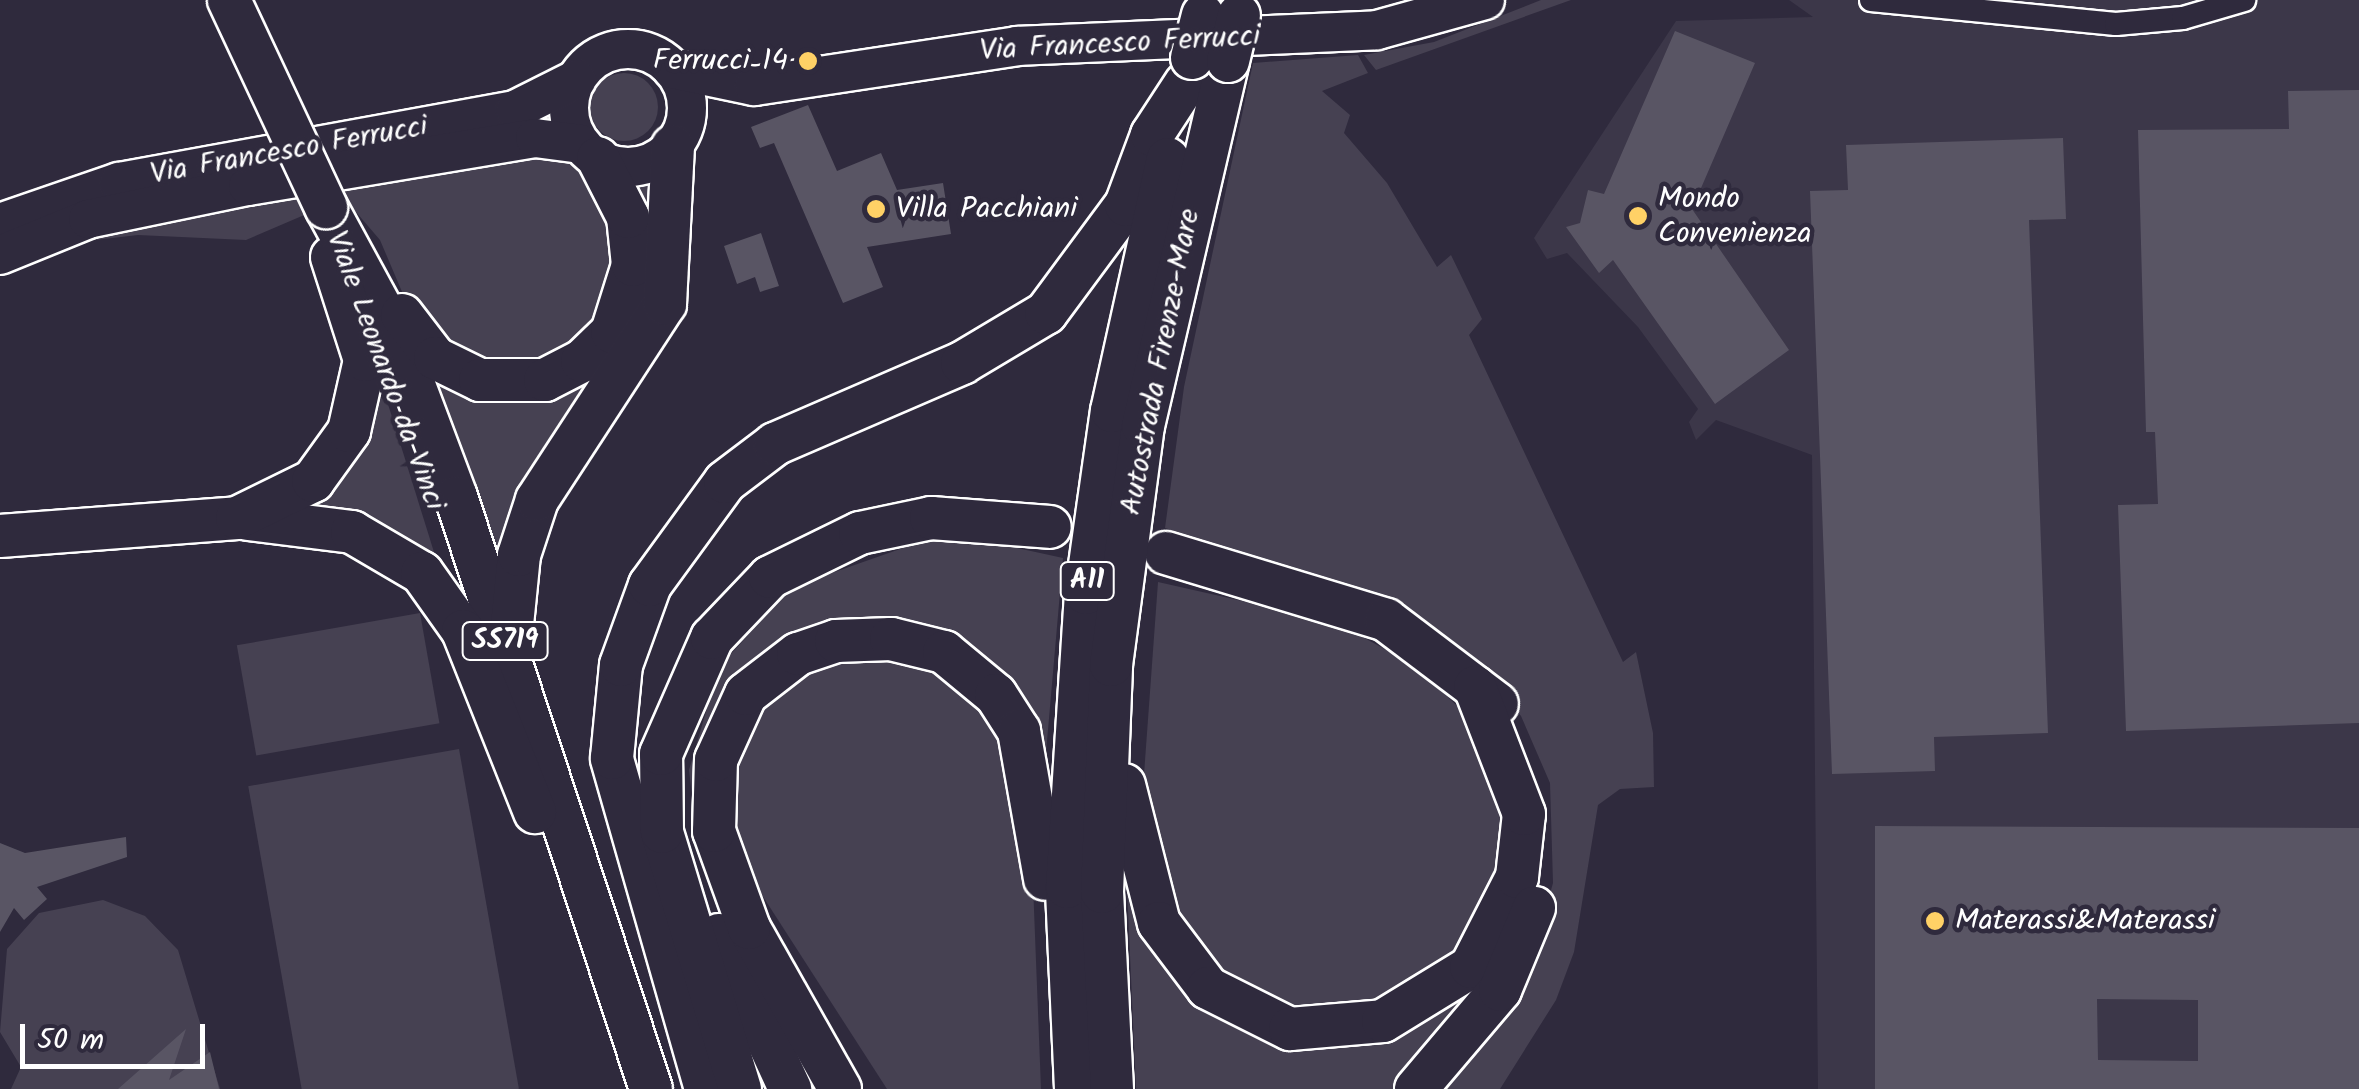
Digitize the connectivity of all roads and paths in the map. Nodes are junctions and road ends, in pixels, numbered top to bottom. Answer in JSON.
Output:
{"nodes":[{"id":1,"x":229,"y":0,"type":"edge"},
{"id":2,"x":1485,"y":0,"type":"edge"},
{"id":3,"x":1871,"y":0,"type":"edge"},
{"id":4,"x":2244,"y":0,"type":"edge"},
{"id":5,"x":1222,"y":8,"type":"edge"},
{"id":6,"x":2167,"y":11,"type":"edge"},
{"id":7,"x":1202,"y":67,"type":"junction"},
{"id":8,"x":672,"y":69,"type":"junction"},
{"id":9,"x":577,"y":78,"type":"junction"},
{"id":10,"x":754,"y":86,"type":"junction"},
{"id":11,"x":679,"y":136,"type":"junction"},
{"id":12,"x":590,"y":151,"type":"junction"},
{"id":13,"x":326,"y":207,"type":"junction"},
{"id":14,"x":0,"y":223,"type":"edge"},
{"id":15,"x":0,"y":255,"type":"edge"},
{"id":16,"x":238,"y":518,"type":"junction"},
{"id":17,"x":1050,"y":528,"type":"dead end"},
{"id":18,"x":0,"y":536,"type":"edge"},
{"id":19,"x":1166,"y":553,"type":"dead end"},
{"id":20,"x":510,"y":656,"type":"junction"},
{"id":21,"x":1111,"y":666,"type":"junction"},
{"id":22,"x":687,"y":686,"type":"junction"},
{"id":23,"x":1475,"y":687,"type":"junction"},
{"id":24,"x":535,"y":812,"type":"junction"},
{"id":25,"x":1070,"y":990,"type":"junction"},
{"id":26,"x":625,"y":1089,"type":"edge"},
{"id":27,"x":651,"y":1089,"type":"edge"},
{"id":28,"x":706,"y":1089,"type":"edge"},
{"id":29,"x":740,"y":1089,"type":"edge"},
{"id":30,"x":790,"y":1089,"type":"edge"},
{"id":31,"x":840,"y":1089,"type":"edge"},
{"id":32,"x":1076,"y":1089,"type":"edge"},
{"id":33,"x":1112,"y":1089,"type":"edge"},
{"id":34,"x":1416,"y":1089,"type":"edge"}],
"edges":[{"from":1,"to":13,"type":"highway","number":"SS719","bridge":true},
{"from":2,"to":10,"type":"main road","name":"Via Francesco Ferrucci"},
{"from":3,"to":6,"type":"street"},
{"from":4,"to":6,"type":"street"},
{"from":5,"to":7,"type":"highway","name":"Autostrada Firenze-Mare","number":"A11","bridge":true},
{"from":7,"to":21,"type":"highway","name":"Autostrada Firenze-Mare","number":"A11"},
{"from":7,"to":25,"type":"highway","name":"Autostrada Firenze-Mare","number":"A11"},
{"from":7,"to":28,"type":"highway"},
{"from":8,"to":9,"type":"main road","name":"Via Francesco Ferrucci"},
{"from":8,"to":10,"type":"main road","name":"Via Francesco Ferrucci"},
{"from":8,"to":11,"type":"main road"},
{"from":9,"to":12,"type":"main road"},
{"from":9,"to":14,"type":"main road","name":"Via Francesco Ferrucci"},
{"from":10,"to":11,"type":"main road","name":"Via Francesco Ferrucci"},
{"from":11,"to":12,"type":"main road","name":"Via Francesco Ferrucci"},
{"from":11,"to":20,"type":"highway"},
{"from":12,"to":13,"type":"highway"},
{"from":12,"to":15,"type":"main road","name":"Via Francesco Ferrucci"},
{"from":13,"to":16,"type":"highway"},
{"from":13,"to":20,"type":"highway","name":"Viale Leonardo da Vinci","number":"SS719"},
{"from":13,"to":24,"type":"highway","name":"Viale Leonardo da Vinci","number":"SS719"},
{"from":16,"to":18,"type":"highway"},
{"from":16,"to":24,"type":"highway"},
{"from":17,"to":22,"type":"highway"},
{"from":19,"to":23,"type":"highway"},
{"from":20,"to":27,"type":"highway","name":"Viale Leonardo da Vinci","number":"SS719"},
{"from":21,"to":23,"type":"highway"},
{"from":21,"to":33,"type":"highway","name":"Autostrada Firenze-Mare","number":"A11"},
{"from":22,"to":29,"type":"highway"},
{"from":22,"to":30,"type":"highway"},
{"from":23,"to":34,"type":"highway"},
{"from":24,"to":26,"type":"highway","name":"Viale Leonardo da Vinci","number":"SS719"},
{"from":25,"to":31,"type":"highway"},
{"from":25,"to":32,"type":"highway","name":"Autostrada Firenze-Mare","number":"A11"}]}
